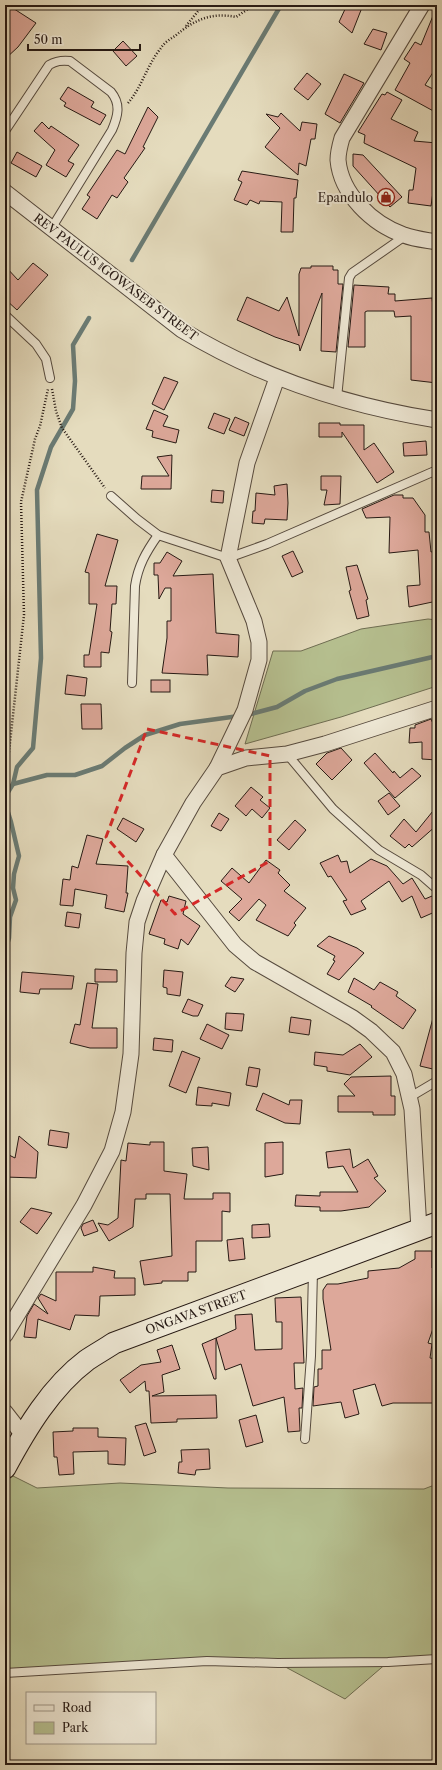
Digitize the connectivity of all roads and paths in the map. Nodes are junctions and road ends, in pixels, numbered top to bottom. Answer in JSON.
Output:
{"nodes":[{"id":1,"x":203,"y":5,"type":"edge"},
{"id":2,"x":254,"y":5,"type":"edge"},
{"id":3,"x":422,"y":5,"type":"edge"},
{"id":4,"x":186,"y":26,"type":"junction"},
{"id":5,"x":118,"y":114,"type":"junction"},
{"id":6,"x":5,"y":131,"type":"edge"},
{"id":7,"x":5,"y":192,"type":"edge"},
{"id":8,"x":51,"y":229,"type":"junction"},
{"id":9,"x":405,"y":236,"type":"junction"},
{"id":10,"x":437,"y":242,"type":"edge"},
{"id":11,"x":5,"y":315,"type":"edge"},
{"id":12,"x":50,"y":378,"type":"junction"},
{"id":13,"x":277,"y":378,"type":"junction"},
{"id":14,"x":337,"y":398,"type":"junction"},
{"id":15,"x":437,"y":420,"type":"edge"},
{"id":16,"x":437,"y":470,"type":"edge"},
{"id":17,"x":111,"y":496,"type":"joint"},
{"id":18,"x":158,"y":535,"type":"junction"},
{"id":19,"x":228,"y":558,"type":"junction"},
{"id":20,"x":132,"y":683,"type":"dead end"},
{"id":21,"x":437,"y":708,"type":"edge"},
{"id":22,"x":286,"y":754,"type":"junction"},
{"id":23,"x":217,"y":768,"type":"junction"},
{"id":24,"x":5,"y":788,"type":"edge"},
{"id":25,"x":164,"y":855,"type":"junction"},
{"id":26,"x":437,"y":889,"type":"edge"},
{"id":27,"x":437,"y":1080,"type":"edge"},
{"id":28,"x":410,"y":1097,"type":"junction"},
{"id":29,"x":428,"y":1226,"type":"edge"},
{"id":30,"x":313,"y":1268,"type":"junction"},
{"id":31,"x":5,"y":1335,"type":"edge"},
{"id":32,"x":5,"y":1412,"type":"edge"},
{"id":33,"x":23,"y":1435,"type":"junction"},
{"id":34,"x":305,"y":1439,"type":"dead end"},
{"id":35,"x":5,"y":1468,"type":"edge"},
{"id":36,"x":437,"y":1659,"type":"edge"},
{"id":37,"x":5,"y":1673,"type":"edge"}],
"edges":[{"from":1,"to":4,"type":"path"},
{"from":2,"to":4,"type":"path"},
{"from":3,"to":9,"type":"street"},
{"from":4,"to":5,"type":"path"},
{"from":5,"to":6,"type":"lane"},
{"from":5,"to":8,"type":"lane"},
{"from":7,"to":8,"type":"street","name":"REV PAULUS ǁGOWASEB STREET"},
{"from":8,"to":13,"type":"street","name":"REV PAULUS ǁGOWASEB STREET"},
{"from":9,"to":10,"type":"street"},
{"from":9,"to":14,"type":"lane"},
{"from":11,"to":12,"type":"lane"},
{"from":12,"to":17,"type":"path"},
{"from":12,"to":24,"type":"path"},
{"from":13,"to":14,"type":"street","name":"REV PAULUS ǁGOWASEB STREET"},
{"from":13,"to":19,"type":"street"},
{"from":14,"to":15,"type":"street","name":"REV PAULUS ǁGOWASEB STREET"},
{"from":16,"to":19,"type":"lane"},
{"from":17,"to":18,"type":"lane"},
{"from":18,"to":19,"type":"lane"},
{"from":18,"to":20,"type":"lane"},
{"from":19,"to":23,"type":"street"},
{"from":21,"to":22,"type":"street"},
{"from":22,"to":23,"type":"street"},
{"from":22,"to":26,"type":"lane"},
{"from":23,"to":25,"type":"street"},
{"from":25,"to":28,"type":"street"},
{"from":25,"to":31,"type":"street"},
{"from":27,"to":28,"type":"lane"},
{"from":28,"to":29,"type":"street"},
{"from":29,"to":30,"type":"street","name":"ONGAVA STREET"},
{"from":30,"to":33,"type":"street","name":"ONGAVA STREET"},
{"from":30,"to":34,"type":"lane"},
{"from":32,"to":33,"type":"street"},
{"from":33,"to":35,"type":"street","name":"ONGAVA STREET"},
{"from":36,"to":37,"type":"lane"}]}
